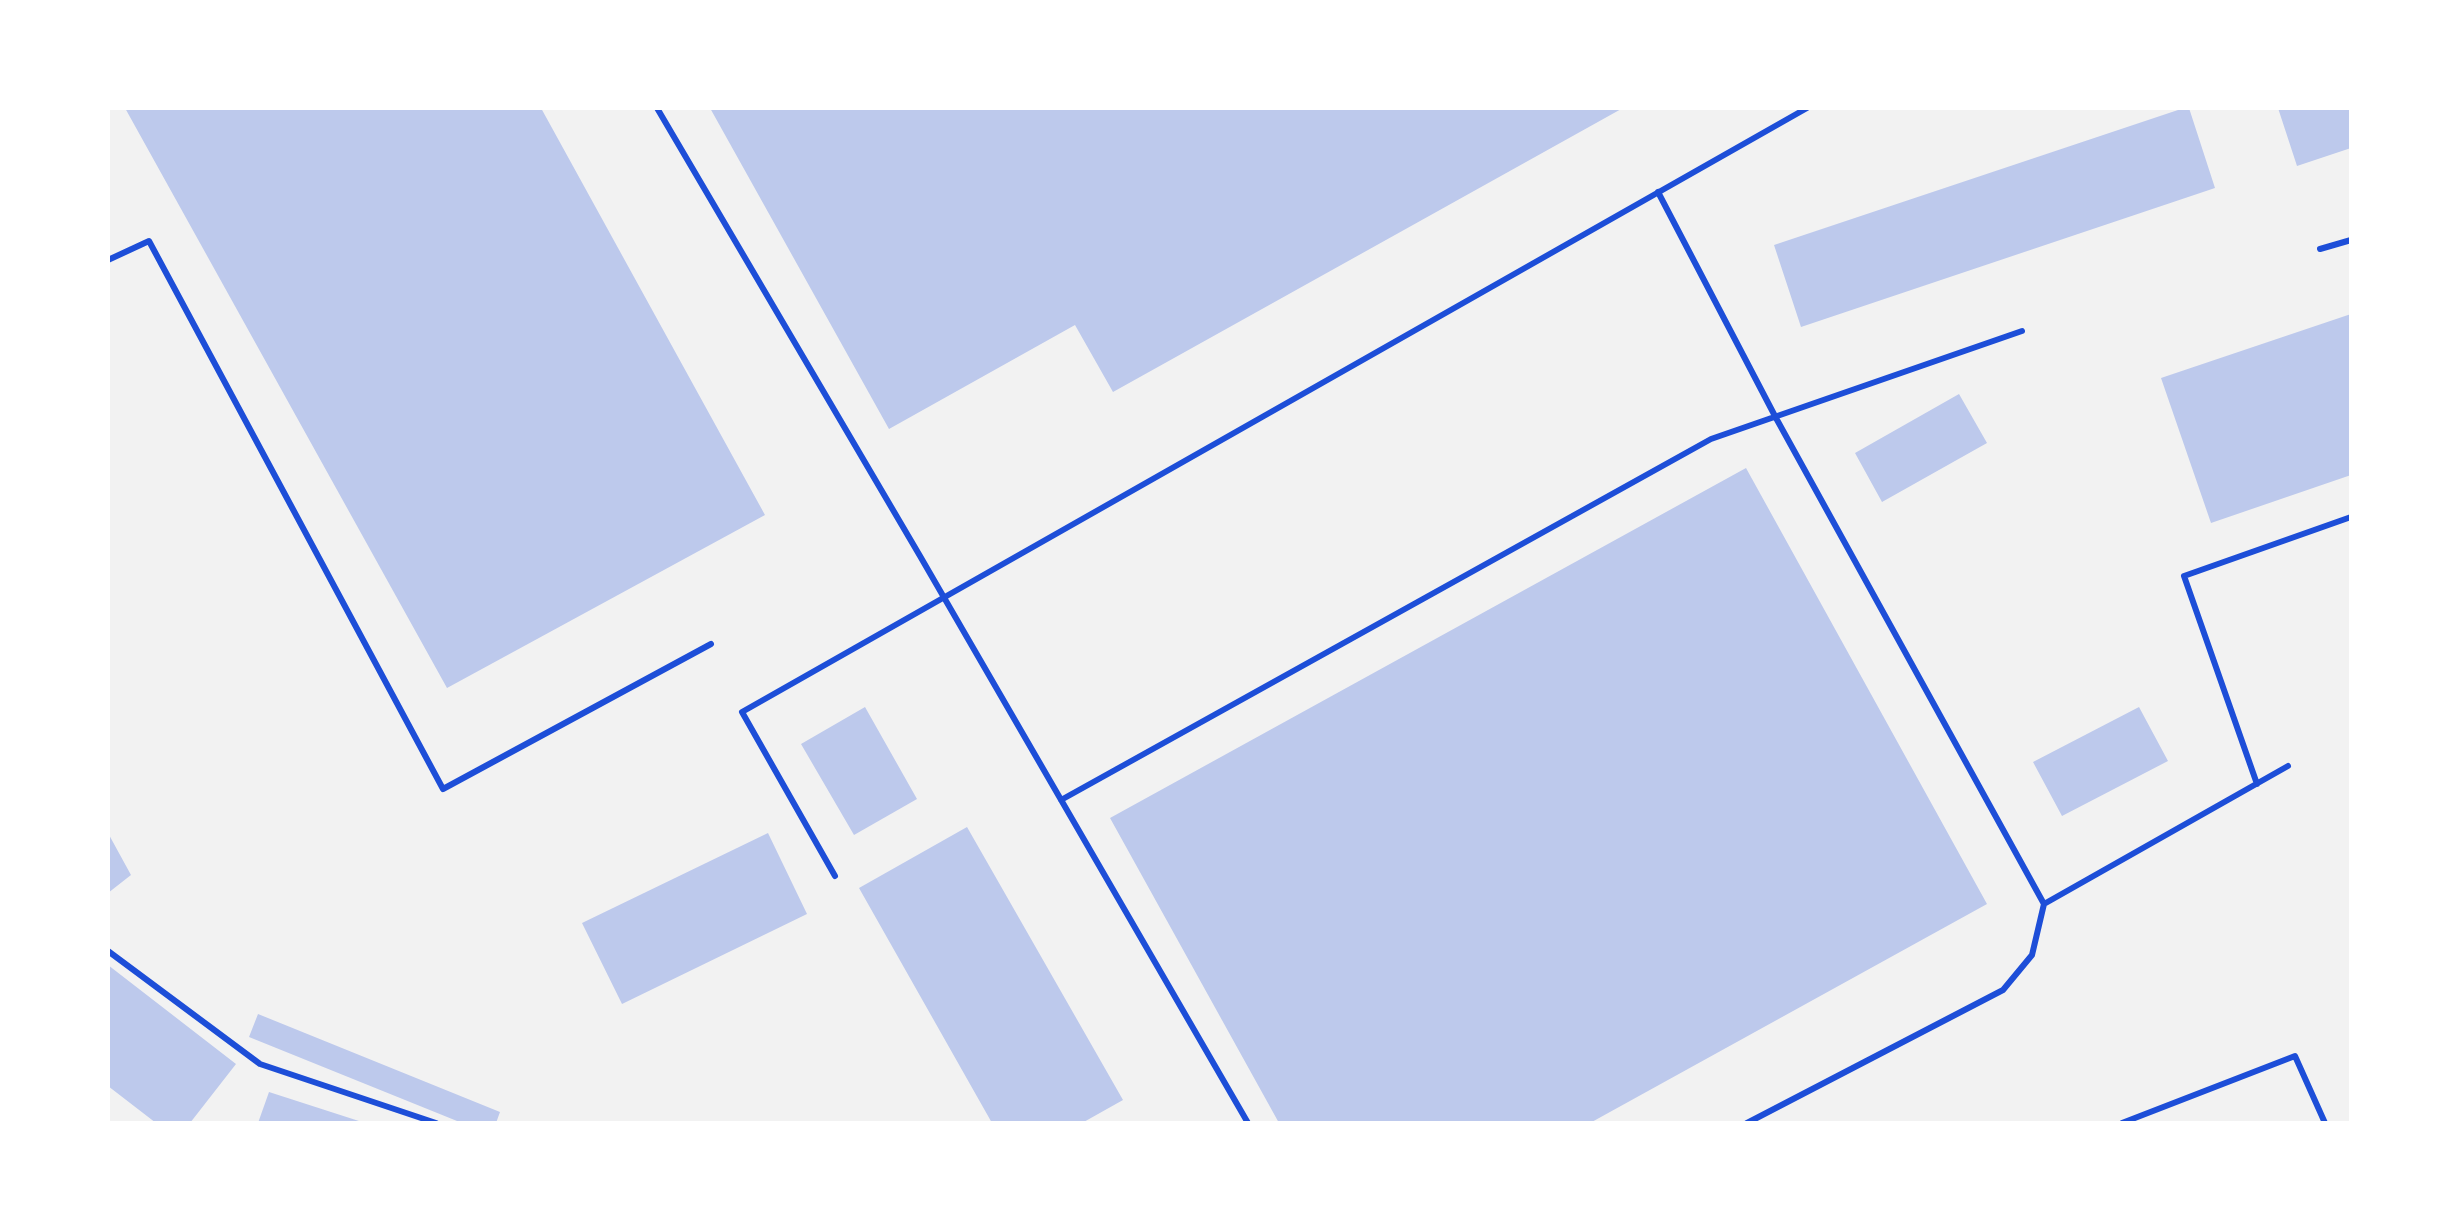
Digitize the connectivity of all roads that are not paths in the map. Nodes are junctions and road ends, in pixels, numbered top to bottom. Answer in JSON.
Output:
{"nodes":[{"id":1,"x":657,"y":108,"type":"edge"},
{"id":2,"x":1807,"y":108,"type":"edge"},
{"id":3,"x":1658,"y":192,"type":"junction"},
{"id":4,"x":2351,"y":240,"type":"edge"},
{"id":5,"x":2320,"y":249,"type":"dead end"},
{"id":6,"x":108,"y":260,"type":"edge"},
{"id":7,"x":2022,"y":331,"type":"dead end"},
{"id":8,"x":1776,"y":418,"type":"junction"},
{"id":9,"x":2351,"y":517,"type":"edge"},
{"id":10,"x":944,"y":598,"type":"junction"},
{"id":11,"x":711,"y":644,"type":"dead end"},
{"id":12,"x":2288,"y":766,"type":"dead end"},
{"id":13,"x":2257,"y":784,"type":"junction"},
{"id":14,"x":1061,"y":800,"type":"junction"},
{"id":15,"x":835,"y":876,"type":"dead end"},
{"id":16,"x":2044,"y":904,"type":"junction"},
{"id":17,"x":108,"y":951,"type":"edge"},
{"id":18,"x":436,"y":1123,"type":"edge"},
{"id":19,"x":1248,"y":1123,"type":"edge"},
{"id":20,"x":1747,"y":1123,"type":"edge"},
{"id":21,"x":2122,"y":1123,"type":"edge"},
{"id":22,"x":2325,"y":1123,"type":"edge"}],
"edges":[{"from":1,"to":10,"type":"lane"},
{"from":2,"to":3,"type":"lane"},
{"from":3,"to":8,"type":"lane"},
{"from":3,"to":10,"type":"lane"},
{"from":4,"to":5,"type":"lane"},
{"from":6,"to":11,"type":"lane"},
{"from":7,"to":8,"type":"lane"},
{"from":8,"to":14,"type":"lane"},
{"from":8,"to":16,"type":"lane"},
{"from":9,"to":13,"type":"lane"},
{"from":10,"to":14,"type":"lane"},
{"from":10,"to":15,"type":"lane"},
{"from":12,"to":13,"type":"lane"},
{"from":13,"to":16,"type":"lane"},
{"from":14,"to":19,"type":"lane"},
{"from":16,"to":20,"type":"lane"},
{"from":17,"to":18,"type":"lane"},
{"from":21,"to":22,"type":"lane"}]}
